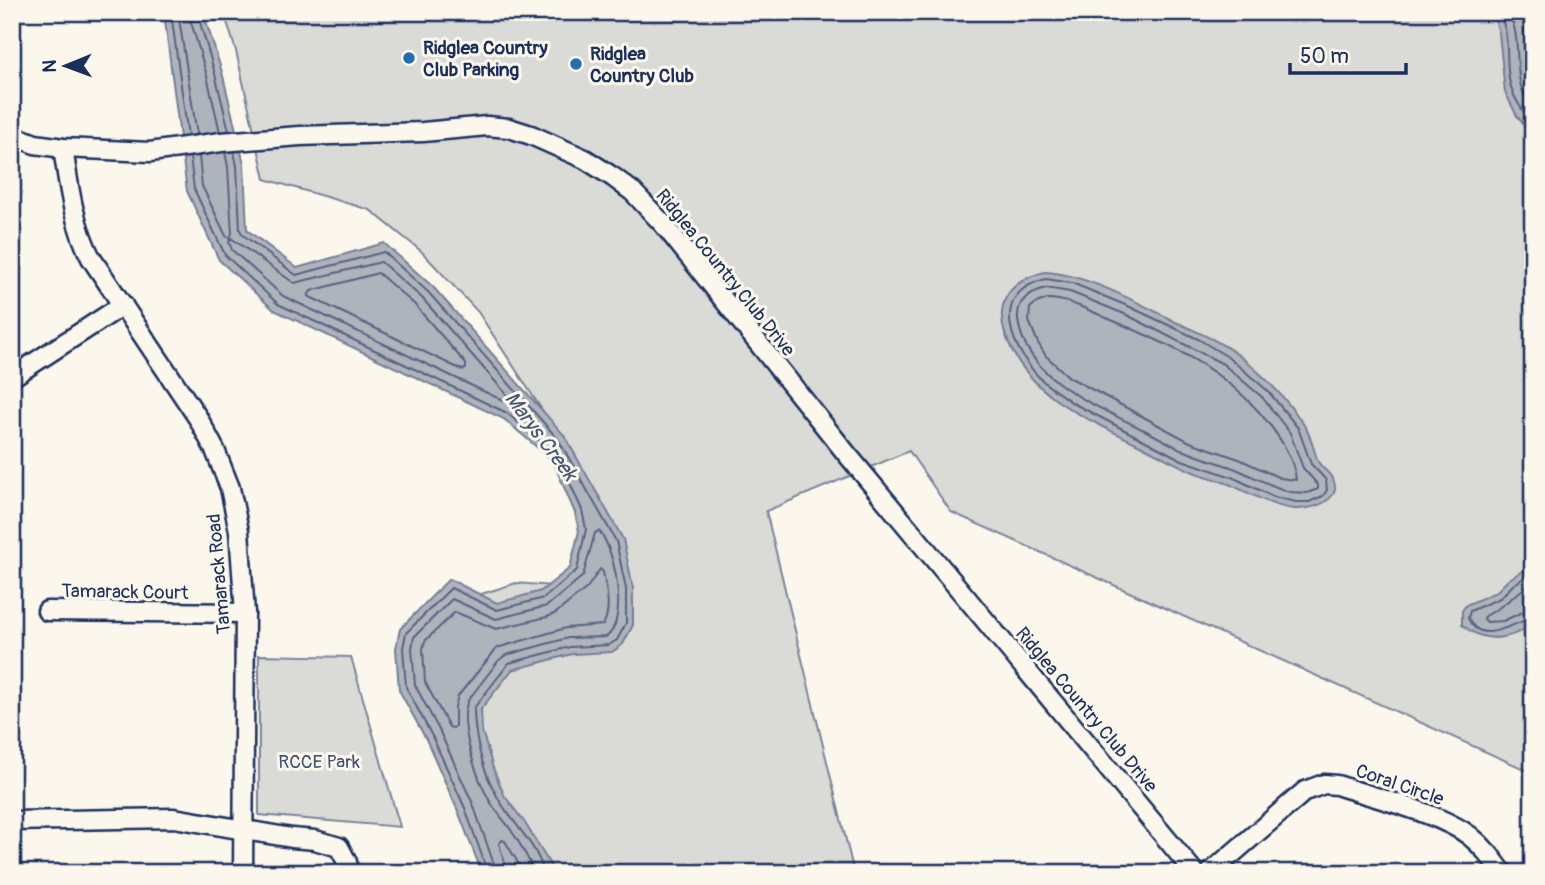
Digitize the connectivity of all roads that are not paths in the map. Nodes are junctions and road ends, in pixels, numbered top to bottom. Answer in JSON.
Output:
{"nodes":[{"id":1,"x":12,"y":135,"type":"edge"},
{"id":2,"x":63,"y":148,"type":"junction"},
{"id":3,"x":122,"y":306,"type":"junction"},
{"id":4,"x":12,"y":377,"type":"edge"},
{"id":5,"x":47,"y":611,"type":"dead end"},
{"id":6,"x":245,"y":613,"type":"junction"},
{"id":7,"x":12,"y":821,"type":"edge"},
{"id":8,"x":245,"y":829,"type":"junction"},
{"id":9,"x":243,"y":873,"type":"edge"},
{"id":10,"x":348,"y":873,"type":"edge"},
{"id":11,"x":1195,"y":873,"type":"edge"},
{"id":12,"x":1210,"y":873,"type":"edge"},
{"id":13,"x":1503,"y":873,"type":"edge"}],
"edges":[{"from":1,"to":2,"type":"street","name":"Ridglea Country Club Drive"},
{"from":2,"to":3,"type":"street","name":"Tamarack Road"},
{"from":2,"to":11,"type":"street","name":"Ridglea Country Club Drive"},
{"from":3,"to":4,"type":"street"},
{"from":3,"to":6,"type":"street","name":"Tamarack Road"},
{"from":5,"to":6,"type":"street","name":"Tamarack Court"},
{"from":6,"to":8,"type":"street","name":"Tamarack Road"},
{"from":7,"to":8,"type":"street"},
{"from":8,"to":9,"type":"street","name":"Tamarack Road"},
{"from":8,"to":10,"type":"street"},
{"from":12,"to":13,"type":"street","name":"Coral Circle"}]}
